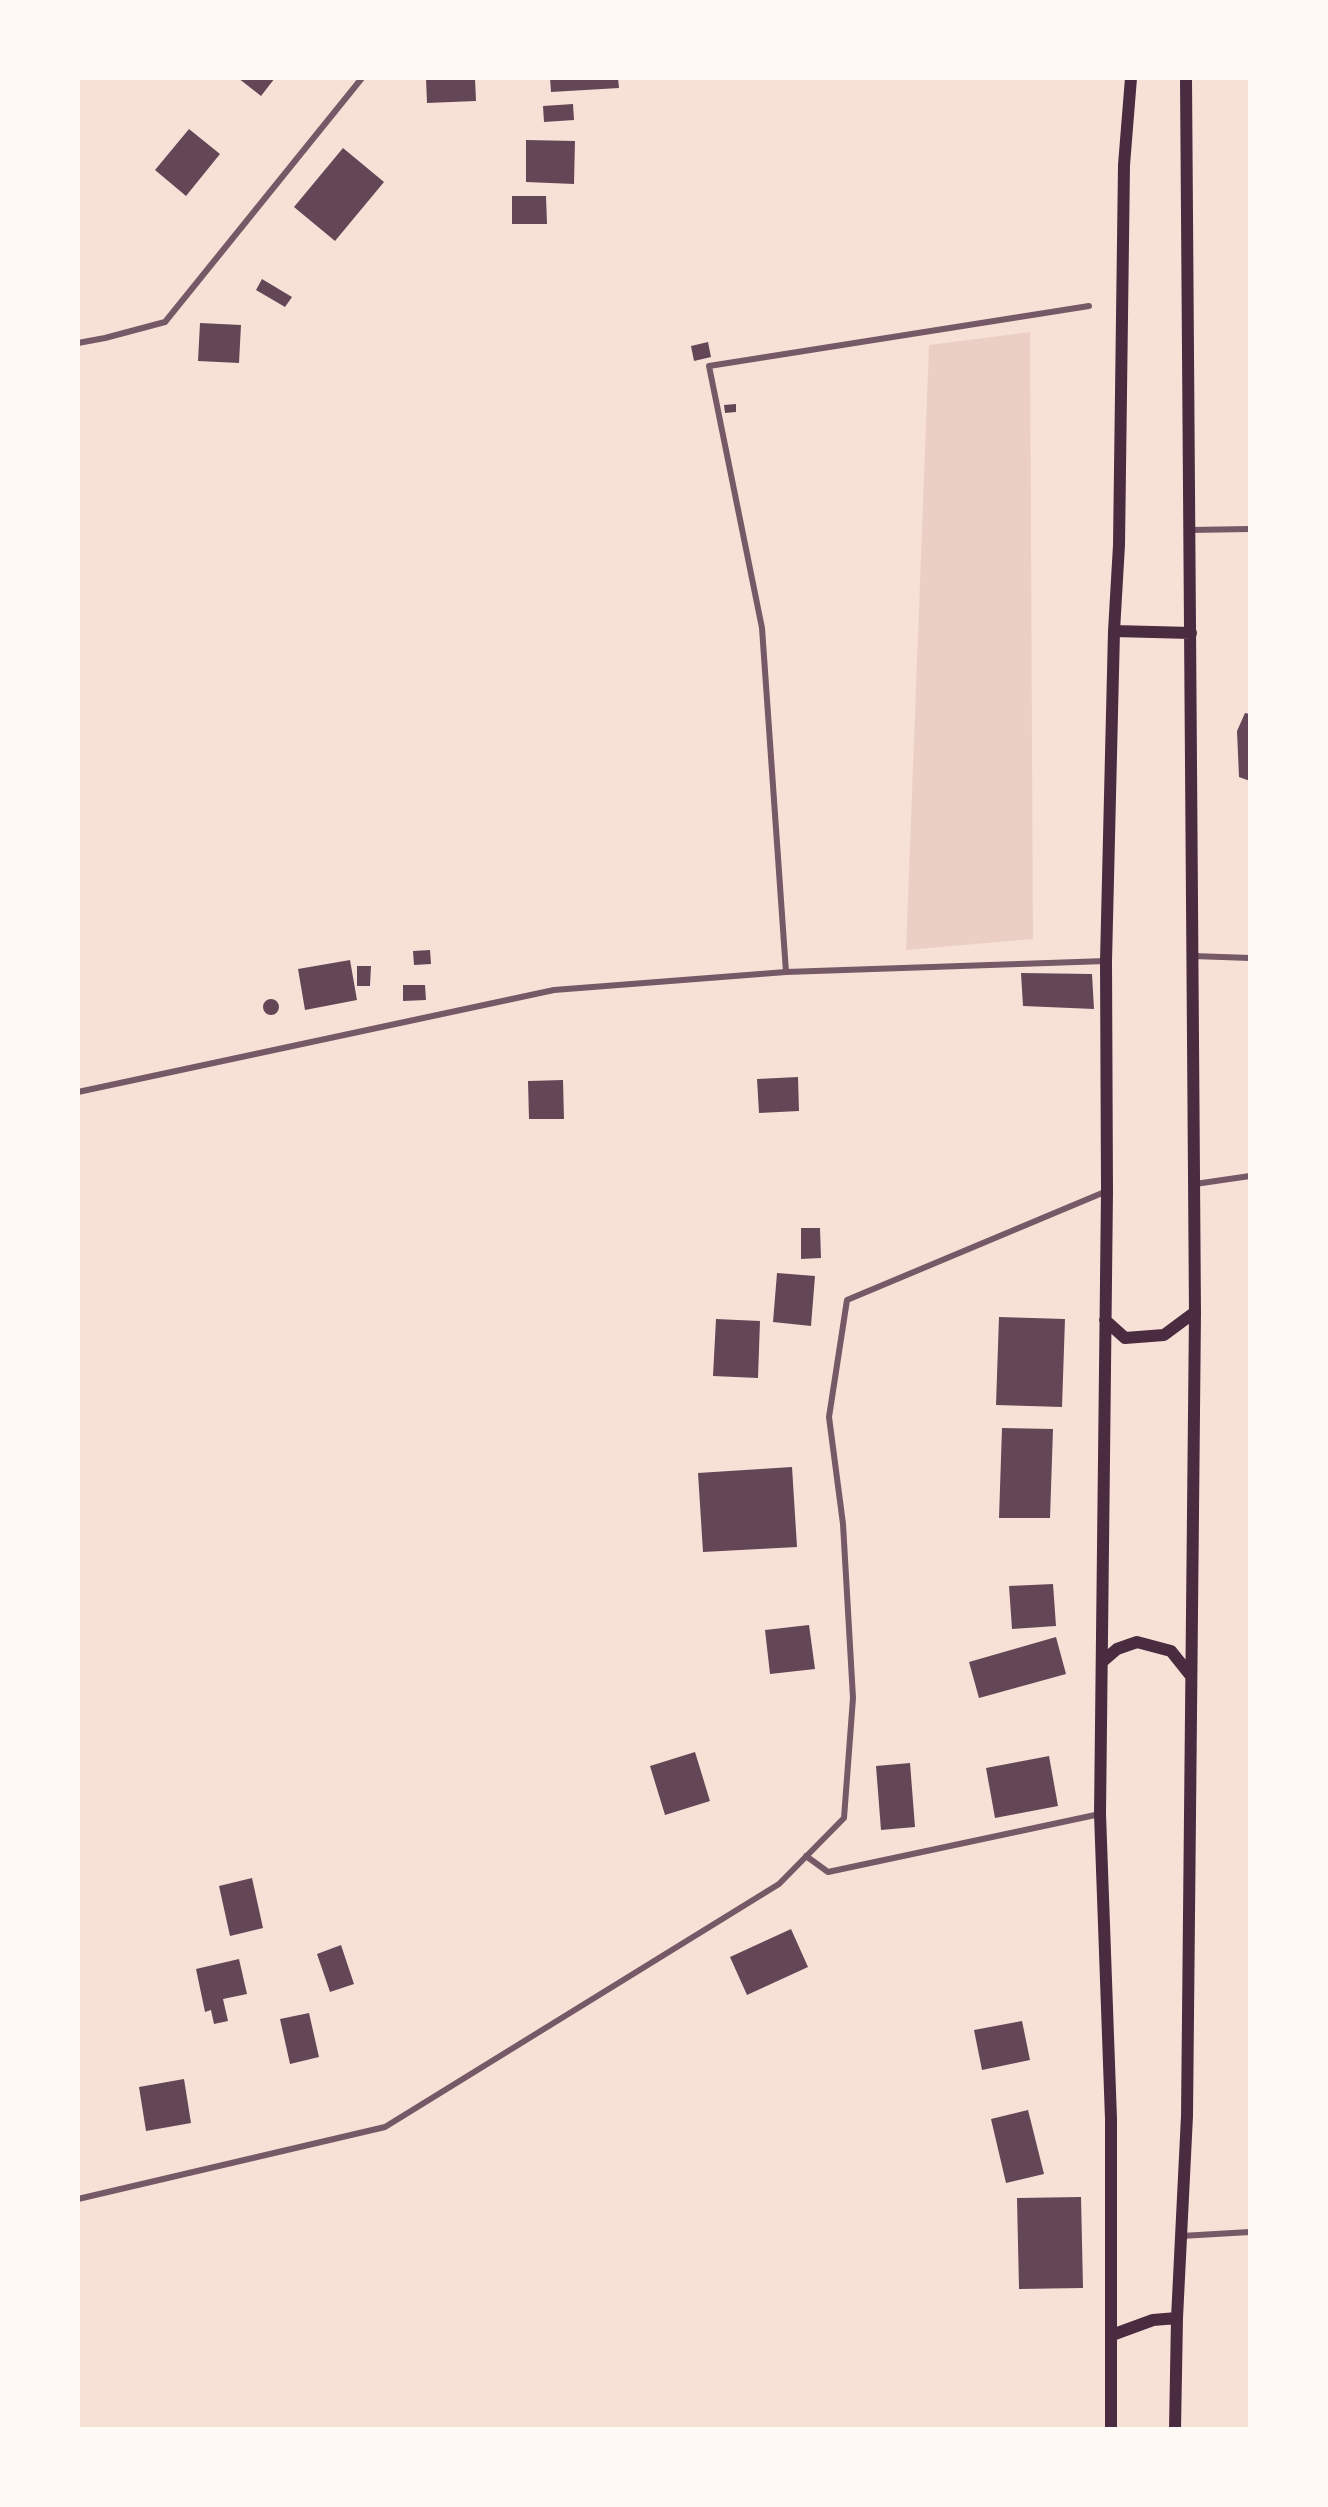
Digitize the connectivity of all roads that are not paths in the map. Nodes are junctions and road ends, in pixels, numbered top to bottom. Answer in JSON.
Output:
{"nodes":[{"id":1,"x":362,"y":78,"type":"edge"},
{"id":2,"x":1131,"y":78,"type":"edge"},
{"id":3,"x":1186,"y":78,"type":"edge"},
{"id":4,"x":1089,"y":306,"type":"dead end"},
{"id":5,"x":78,"y":343,"type":"edge"},
{"id":6,"x":1250,"y":529,"type":"edge"},
{"id":7,"x":1189,"y":530,"type":"junction"},
{"id":8,"x":1114,"y":631,"type":"junction"},
{"id":9,"x":1191,"y":633,"type":"junction"},
{"id":10,"x":1193,"y":956,"type":"junction"},
{"id":11,"x":1250,"y":958,"type":"edge"},
{"id":12,"x":1106,"y":961,"type":"junction"},
{"id":13,"x":786,"y":972,"type":"junction"},
{"id":14,"x":78,"y":1092,"type":"edge"},
{"id":15,"x":1250,"y":1176,"type":"edge"},
{"id":16,"x":1195,"y":1184,"type":"junction"},
{"id":17,"x":1107,"y":1191,"type":"junction"},
{"id":18,"x":1195,"y":1312,"type":"junction"},
{"id":19,"x":1105,"y":1320,"type":"junction"},
{"id":20,"x":1102,"y":1662,"type":"junction"},
{"id":21,"x":1191,"y":1676,"type":"junction"},
{"id":22,"x":1101,"y":1814,"type":"junction"},
{"id":23,"x":806,"y":1856,"type":"junction"},
{"id":24,"x":78,"y":2199,"type":"edge"},
{"id":25,"x":1250,"y":2232,"type":"edge"},
{"id":26,"x":1182,"y":2236,"type":"junction"},
{"id":27,"x":1177,"y":2318,"type":"junction"},
{"id":28,"x":1112,"y":2335,"type":"junction"},
{"id":29,"x":1111,"y":2429,"type":"edge"},
{"id":30,"x":1175,"y":2429,"type":"edge"}],
"edges":[{"from":1,"to":5,"type":"street"},
{"from":2,"to":8,"type":"main road"},
{"from":3,"to":7,"type":"main road"},
{"from":4,"to":13,"type":"street"},
{"from":6,"to":7,"type":"street"},
{"from":7,"to":9,"type":"main road"},
{"from":8,"to":9,"type":"main road"},
{"from":8,"to":12,"type":"main road"},
{"from":9,"to":10,"type":"main road"},
{"from":10,"to":11,"type":"street"},
{"from":10,"to":16,"type":"main road"},
{"from":12,"to":13,"type":"street"},
{"from":12,"to":17,"type":"main road"},
{"from":13,"to":14,"type":"street"},
{"from":15,"to":16,"type":"street"},
{"from":16,"to":18,"type":"main road"},
{"from":17,"to":19,"type":"main road"},
{"from":17,"to":23,"type":"street"},
{"from":18,"to":19,"type":"main road"},
{"from":18,"to":21,"type":"main road"},
{"from":19,"to":20,"type":"main road"},
{"from":20,"to":21,"type":"main road"},
{"from":20,"to":22,"type":"main road"},
{"from":21,"to":26,"type":"main road"},
{"from":22,"to":23,"type":"street"},
{"from":22,"to":28,"type":"main road"},
{"from":23,"to":24,"type":"street"},
{"from":25,"to":26,"type":"street"},
{"from":26,"to":27,"type":"main road"},
{"from":27,"to":28,"type":"main road"},
{"from":27,"to":30,"type":"main road"},
{"from":28,"to":29,"type":"main road"}]}
